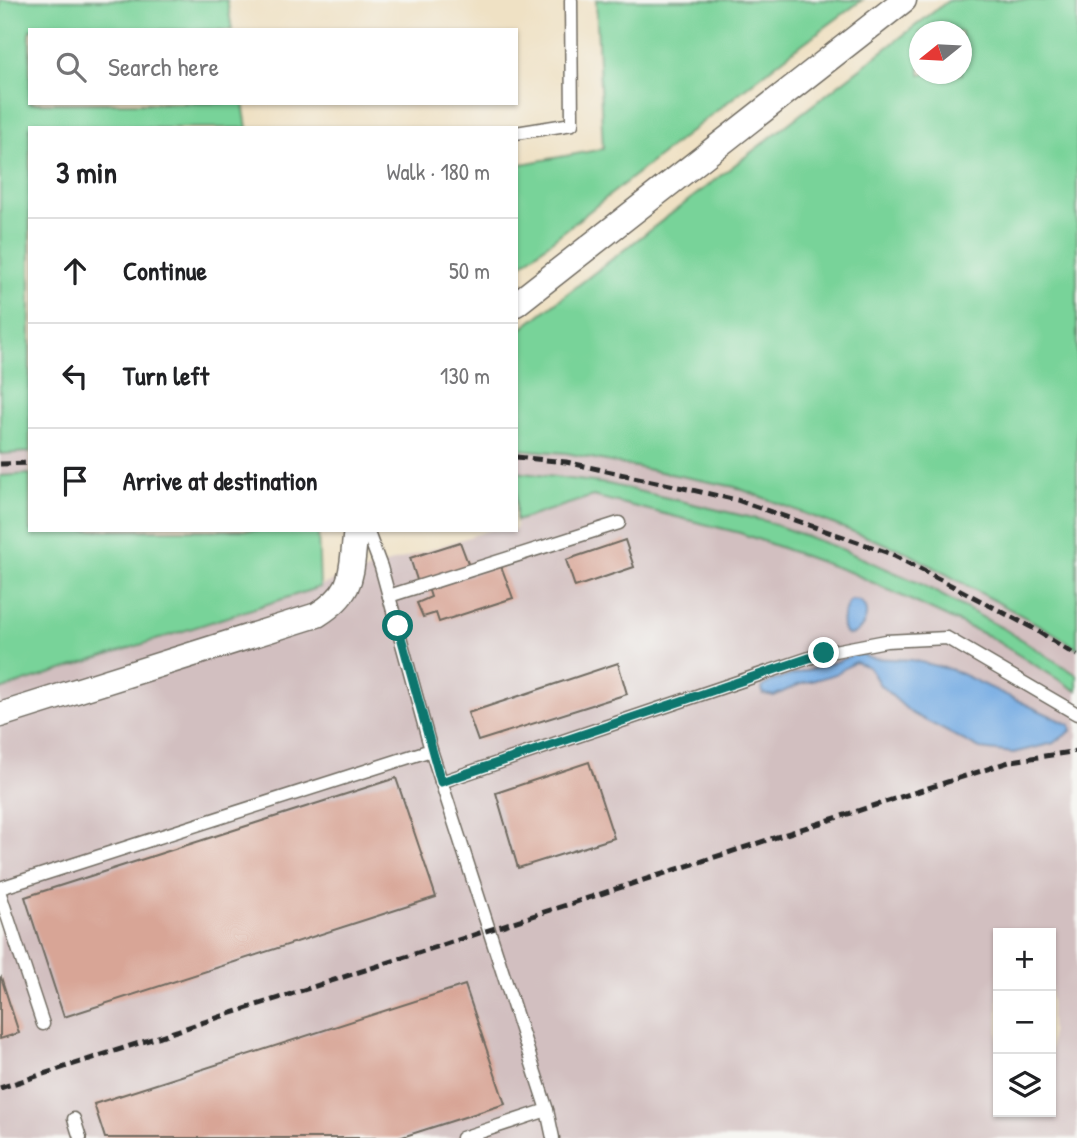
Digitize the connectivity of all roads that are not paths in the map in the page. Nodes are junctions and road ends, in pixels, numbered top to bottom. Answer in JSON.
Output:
{"nodes":[{"id":1,"x":571,"y":0,"type":"edge"},
{"id":2,"x":904,"y":0,"type":"edge"},
{"id":3,"x":518,"y":133,"type":"edge"},
{"id":4,"x":518,"y":302,"type":"edge"},
{"id":5,"x":619,"y":523,"type":"dead end"},
{"id":6,"x":356,"y":532,"type":"edge"},
{"id":7,"x":368,"y":532,"type":"edge"},
{"id":8,"x":389,"y":596,"type":"junction"},
{"id":9,"x":1077,"y":713,"type":"edge"},
{"id":10,"x":0,"y":715,"type":"edge"},
{"id":11,"x":431,"y":750,"type":"junction"},
{"id":12,"x":441,"y":782,"type":"junction"},
{"id":13,"x":0,"y":888,"type":"edge"},
{"id":14,"x":0,"y":894,"type":"edge"},
{"id":15,"x":43,"y":1024,"type":"dead end"},
{"id":16,"x":547,"y":1110,"type":"junction"},
{"id":17,"x":74,"y":1119,"type":"dead end"},
{"id":18,"x":80,"y":1138,"type":"edge"},
{"id":19,"x":462,"y":1138,"type":"edge"},
{"id":20,"x":553,"y":1138,"type":"edge"}],
"edges":[{"from":1,"to":3,"type":"lane"},
{"from":2,"to":4,"type":"street"},
{"from":5,"to":8,"type":"lane"},
{"from":6,"to":10,"type":"street"},
{"from":7,"to":8,"type":"lane"},
{"from":8,"to":11,"type":"lane"},
{"from":9,"to":12,"type":"lane"},
{"from":11,"to":12,"type":"lane"},
{"from":11,"to":13,"type":"lane"},
{"from":12,"to":16,"type":"lane"},
{"from":14,"to":15,"type":"lane"},
{"from":16,"to":19,"type":"lane"},
{"from":16,"to":20,"type":"lane"},
{"from":17,"to":18,"type":"lane"}]}
